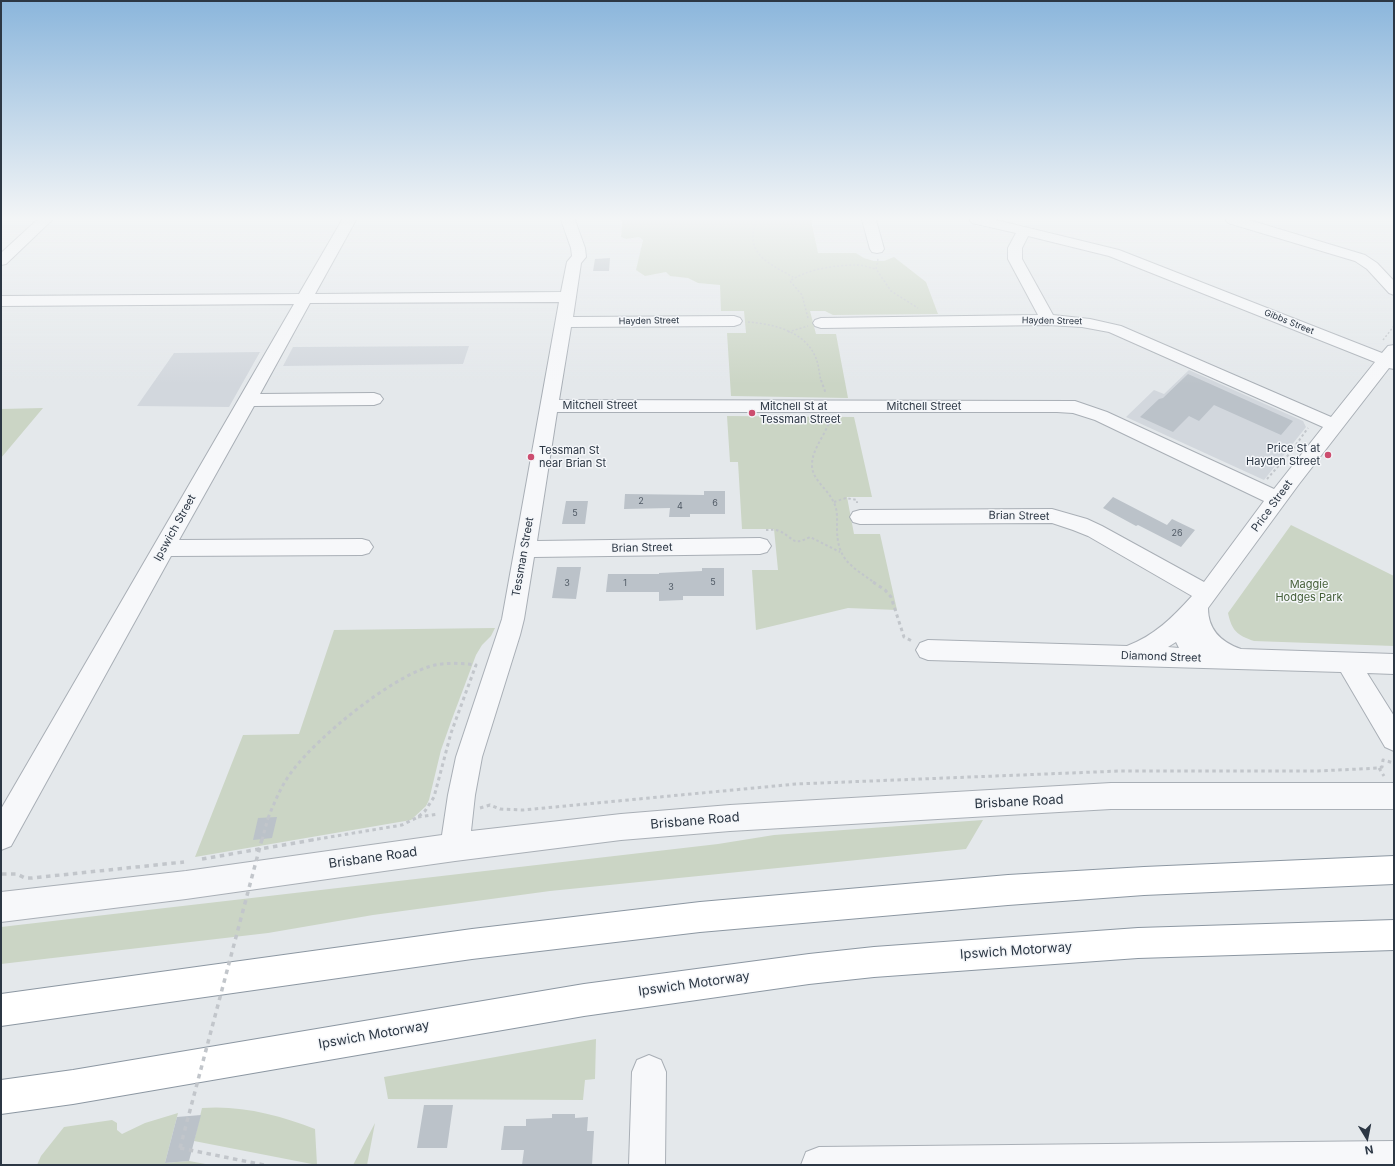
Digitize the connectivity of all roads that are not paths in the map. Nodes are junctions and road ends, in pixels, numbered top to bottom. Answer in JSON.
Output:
{"nodes":[{"id":1,"x":319,"y":274,"type":"edge"},
{"id":2,"x":572,"y":274,"type":"edge"},
{"id":3,"x":1023,"y":274,"type":"edge"},
{"id":4,"x":1170,"y":274,"type":"edge"},
{"id":5,"x":1380,"y":274,"type":"edge"},
{"id":6,"x":1394,"y":290,"type":"edge"},
{"id":7,"x":568,"y":297,"type":"junction"},
{"id":8,"x":305,"y":299,"type":"junction"},
{"id":9,"x":1,"y":301,"type":"edge"},
{"id":10,"x":1048,"y":320,"type":"junction"},
{"id":11,"x":735,"y":321,"type":"road end"},
{"id":12,"x":564,"y":322,"type":"junction"},
{"id":13,"x":821,"y":323,"type":"dead end"},
{"id":14,"x":1391,"y":358,"type":"edge"},
{"id":15,"x":248,"y":400,"type":"junction"},
{"id":16,"x":374,"y":400,"type":"dead end"},
{"id":17,"x":550,"y":406,"type":"junction"},
{"id":18,"x":1334,"y":425,"type":"junction"},
{"id":19,"x":1278,"y":499,"type":"junction"},
{"id":20,"x":860,"y":517,"type":"road end"},
{"id":21,"x":362,"y":547,"type":"dead end"},
{"id":22,"x":760,"y":547,"type":"road end"},
{"id":23,"x":164,"y":548,"type":"junction"},
{"id":24,"x":525,"y":549,"type":"junction"},
{"id":25,"x":1197,"y":605,"type":"junction"},
{"id":26,"x":928,"y":650,"type":"road end"},
{"id":27,"x":1209,"y":652,"type":"junction"},
{"id":28,"x":1126,"y":656,"type":"junction"},
{"id":29,"x":1355,"y":663,"type":"junction"},
{"id":30,"x":1394,"y":664,"type":"edge"},
{"id":31,"x":1394,"y":712,"type":"edge"},
{"id":32,"x":1394,"y":739,"type":"edge"},
{"id":33,"x":1394,"y":796,"type":"edge"},
{"id":34,"x":1,"y":836,"type":"edge"},
{"id":35,"x":455,"y":847,"type":"junction"},
{"id":36,"x":1394,"y":870,"type":"edge"},
{"id":37,"x":1,"y":907,"type":"edge"},
{"id":38,"x":1394,"y":935,"type":"edge"},
{"id":39,"x":1,"y":1010,"type":"edge"},
{"id":40,"x":650,"y":1072,"type":"dead end"},
{"id":41,"x":1,"y":1097,"type":"edge"},
{"id":42,"x":1394,"y":1159,"type":"edge"},
{"id":43,"x":647,"y":1165,"type":"edge"},
{"id":44,"x":819,"y":1165,"type":"edge"}],
"edges":[{"from":1,"to":8,"type":"street","name":"Ipswich Street"},
{"from":2,"to":7,"type":"street","name":"Tessman Street"},
{"from":3,"to":10,"type":"street"},
{"from":4,"to":14,"type":"street","name":"Gibbs Street"},
{"from":5,"to":6,"type":"street"},
{"from":7,"to":8,"type":"street"},
{"from":7,"to":12,"type":"street","name":"Tessman Street"},
{"from":8,"to":9,"type":"street"},
{"from":8,"to":15,"type":"street","name":"Ipswich Street"},
{"from":10,"to":13,"type":"street","name":"Hayden Street"},
{"from":10,"to":18,"type":"street","name":"Hayden Street"},
{"from":11,"to":12,"type":"street","name":"Hayden Street"},
{"from":12,"to":17,"type":"street","name":"Tessman Street"},
{"from":14,"to":18,"type":"street","name":"Price Street"},
{"from":15,"to":16,"type":"street"},
{"from":15,"to":23,"type":"street","name":"Ipswich Street"},
{"from":17,"to":19,"type":"street","name":"Mitchell Street"},
{"from":17,"to":24,"type":"street","name":"Tessman Street"},
{"from":18,"to":19,"type":"street","name":"Price Street"},
{"from":19,"to":25,"type":"street","name":"Price Street"},
{"from":20,"to":25,"type":"street","name":"Brian Street"},
{"from":21,"to":23,"type":"street"},
{"from":22,"to":24,"type":"street","name":"Brian Street"},
{"from":23,"to":34,"type":"street","name":"Ipswich Street"},
{"from":24,"to":35,"type":"street","name":"Tessman Street"},
{"from":25,"to":27,"type":"street","name":"Price Street"},
{"from":25,"to":28,"type":"street"},
{"from":26,"to":28,"type":"street","name":"Diamond Street"},
{"from":27,"to":28,"type":"street","name":"Diamond Street"},
{"from":27,"to":29,"type":"street","name":"Diamond Street"},
{"from":29,"to":30,"type":"street","name":"Diamond Street"},
{"from":29,"to":31,"type":"street"},
{"from":29,"to":32,"type":"street"},
{"from":33,"to":35,"type":"street","name":"Brisbane Road"},
{"from":35,"to":37,"type":"street","name":"Brisbane Road"},
{"from":36,"to":39,"type":"highway"},
{"from":38,"to":41,"type":"highway","name":"Ipswich Motorway"},
{"from":40,"to":43,"type":"street"},
{"from":42,"to":44,"type":"street"}]}
